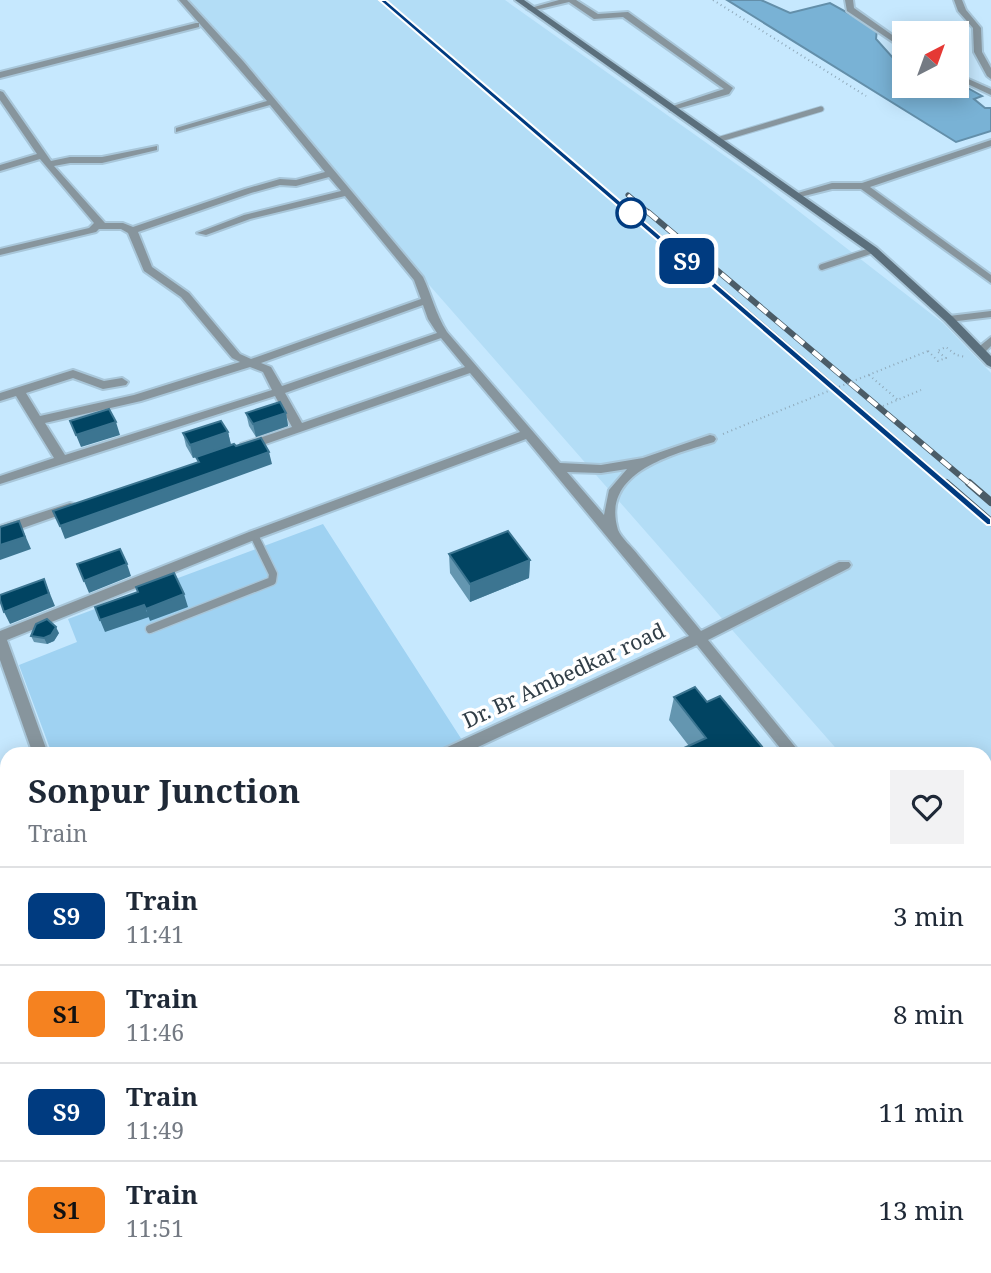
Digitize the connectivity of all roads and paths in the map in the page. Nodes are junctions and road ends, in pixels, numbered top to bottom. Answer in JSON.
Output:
{"nodes":[{"id":1,"x":174,"y":0,"type":"edge"},
{"id":2,"x":183,"y":0,"type":"edge"},
{"id":3,"x":519,"y":0,"type":"edge"},
{"id":4,"x":569,"y":0,"type":"edge"},
{"id":5,"x":713,"y":0,"type":"edge"},
{"id":6,"x":849,"y":0,"type":"edge"},
{"id":7,"x":958,"y":0,"type":"edge"},
{"id":8,"x":531,"y":9,"type":"junction"},
{"id":9,"x":196,"y":25,"type":"junction"},
{"id":10,"x":892,"y":39,"type":"edge"},
{"id":11,"x":248,"y":73,"type":"junction"},
{"id":12,"x":0,"y":75,"type":"edge"},
{"id":13,"x":991,"y":76,"type":"edge"},
{"id":14,"x":970,"y":82,"type":"edge"},
{"id":15,"x":991,"y":92,"type":"edge"},
{"id":16,"x":0,"y":94,"type":"edge"},
{"id":17,"x":866,"y":96,"type":"dead end"},
{"id":18,"x":271,"y":102,"type":"junction"},
{"id":19,"x":673,"y":109,"type":"junction"},
{"id":20,"x":821,"y":109,"type":"dead end"},
{"id":21,"x":179,"y":130,"type":"dead end"},
{"id":22,"x":717,"y":140,"type":"junction"},
{"id":23,"x":991,"y":143,"type":"edge"},
{"id":24,"x":154,"y":148,"type":"dead end"},
{"id":25,"x":45,"y":160,"type":"junction"},
{"id":26,"x":0,"y":168,"type":"edge"},
{"id":27,"x":329,"y":174,"type":"junction"},
{"id":28,"x":863,"y":186,"type":"junction"},
{"id":29,"x":345,"y":193,"type":"junction"},
{"id":30,"x":796,"y":195,"type":"junction"},
{"id":31,"x":99,"y":226,"type":"junction"},
{"id":32,"x":132,"y":231,"type":"junction"},
{"id":33,"x":202,"y":233,"type":"dead end"},
{"id":34,"x":873,"y":250,"type":"junction"},
{"id":35,"x":0,"y":252,"type":"edge"},
{"id":36,"x":821,"y":267,"type":"dead end"},
{"id":37,"x":991,"y":280,"type":"edge"},
{"id":38,"x":428,"y":300,"type":"junction"},
{"id":39,"x":991,"y":314,"type":"edge"},
{"id":40,"x":949,"y":319,"type":"junction"},
{"id":41,"x":443,"y":334,"type":"junction"},
{"id":42,"x":991,"y":340,"type":"edge"},
{"id":43,"x":980,"y":351,"type":"junction"},
{"id":44,"x":956,"y":355,"type":"dead end"},
{"id":45,"x":249,"y":362,"type":"junction"},
{"id":46,"x":991,"y":363,"type":"edge"},
{"id":47,"x":472,"y":369,"type":"junction"},
{"id":48,"x":869,"y":375,"type":"junction"},
{"id":49,"x":122,"y":382,"type":"dead end"},
{"id":50,"x":921,"y":390,"type":"dead end"},
{"id":51,"x":19,"y":391,"type":"junction"},
{"id":52,"x":280,"y":391,"type":"junction"},
{"id":53,"x":0,"y":397,"type":"edge"},
{"id":54,"x":899,"y":400,"type":"junction"},
{"id":55,"x":883,"y":406,"type":"dead end"},
{"id":56,"x":37,"y":421,"type":"junction"},
{"id":57,"x":299,"y":429,"type":"junction"},
{"id":58,"x":528,"y":434,"type":"junction"},
{"id":59,"x":710,"y":439,"type":"joint"},
{"id":60,"x":234,"y":451,"type":"edge"},
{"id":61,"x":62,"y":461,"type":"junction"},
{"id":62,"x":641,"y":462,"type":"junction"},
{"id":63,"x":557,"y":467,"type":"junction"},
{"id":64,"x":0,"y":480,"type":"edge"},
{"id":65,"x":78,"y":504,"type":"edge"},
{"id":66,"x":0,"y":531,"type":"edge"},
{"id":67,"x":612,"y":532,"type":"junction"},
{"id":68,"x":254,"y":535,"type":"junction"},
{"id":69,"x":844,"y":565,"type":"dead end"},
{"id":70,"x":150,"y":629,"type":"dead end"},
{"id":71,"x":699,"y":638,"type":"junction"},
{"id":72,"x":0,"y":639,"type":"edge"},
{"id":73,"x":38,"y":747,"type":"edge"},
{"id":74,"x":463,"y":747,"type":"edge"},
{"id":75,"x":788,"y":747,"type":"edge"}],
"edges":[{"from":1,"to":9,"type":"street"},
{"from":2,"to":11,"type":"street"},
{"from":3,"to":8,"type":"main road"},
{"from":4,"to":8,"type":"street"},
{"from":4,"to":19,"type":"street"},
{"from":5,"to":17,"type":"path"},
{"from":6,"to":10,"type":"street"},
{"from":7,"to":13,"type":"street"},
{"from":8,"to":19,"type":"main road"},
{"from":9,"to":11,"type":"street"},
{"from":9,"to":12,"type":"street"},
{"from":11,"to":18,"type":"street"},
{"from":14,"to":15,"type":"street"},
{"from":16,"to":25,"type":"street"},
{"from":18,"to":21,"type":"street"},
{"from":18,"to":27,"type":"street"},
{"from":19,"to":22,"type":"main road"},
{"from":20,"to":22,"type":"lane"},
{"from":22,"to":30,"type":"main road"},
{"from":23,"to":28,"type":"street"},
{"from":24,"to":25,"type":"street"},
{"from":25,"to":26,"type":"street"},
{"from":25,"to":31,"type":"street"},
{"from":27,"to":29,"type":"street"},
{"from":27,"to":32,"type":"street"},
{"from":28,"to":30,"type":"street"},
{"from":28,"to":37,"type":"street"},
{"from":29,"to":33,"type":"street"},
{"from":29,"to":38,"type":"street"},
{"from":30,"to":34,"type":"main road"},
{"from":31,"to":32,"type":"street"},
{"from":31,"to":35,"type":"street"},
{"from":32,"to":45,"type":"street"},
{"from":34,"to":36,"type":"lane"},
{"from":34,"to":40,"type":"main road"},
{"from":38,"to":41,"type":"street"},
{"from":38,"to":45,"type":"street"},
{"from":39,"to":40,"type":"street"},
{"from":40,"to":43,"type":"main road"},
{"from":41,"to":47,"type":"street"},
{"from":41,"to":52,"type":"street"},
{"from":42,"to":43,"type":"street"},
{"from":43,"to":46,"type":"main road"},
{"from":44,"to":48,"type":"path","bridge":true},
{"from":45,"to":52,"type":"street"},
{"from":45,"to":56,"type":"street"},
{"from":47,"to":57,"type":"street"},
{"from":47,"to":58,"type":"street"},
{"from":48,"to":54,"type":"path"},
{"from":48,"to":59,"type":"path","bridge":true},
{"from":49,"to":51,"type":"street"},
{"from":50,"to":54,"type":"path"},
{"from":51,"to":53,"type":"street"},
{"from":51,"to":56,"type":"street"},
{"from":52,"to":57,"type":"street"},
{"from":52,"to":61,"type":"street"},
{"from":54,"to":55,"type":"path"},
{"from":56,"to":61,"type":"street"},
{"from":57,"to":60,"type":"street"},
{"from":58,"to":63,"type":"street"},
{"from":58,"to":68,"type":"street"},
{"from":59,"to":62,"type":"street"},
{"from":61,"to":64,"type":"street"},
{"from":62,"to":63,"type":"street"},
{"from":62,"to":67,"type":"street"},
{"from":63,"to":67,"type":"street"},
{"from":65,"to":66,"type":"street"},
{"from":67,"to":71,"type":"street"},
{"from":68,"to":70,"type":"lane"},
{"from":68,"to":72,"type":"street"},
{"from":69,"to":71,"type":"street","name":"Dr. Br Ambedkar road"},
{"from":71,"to":74,"type":"street","name":"Dr. Br Ambedkar road"},
{"from":71,"to":75,"type":"street"},
{"from":72,"to":73,"type":"street"}]}
